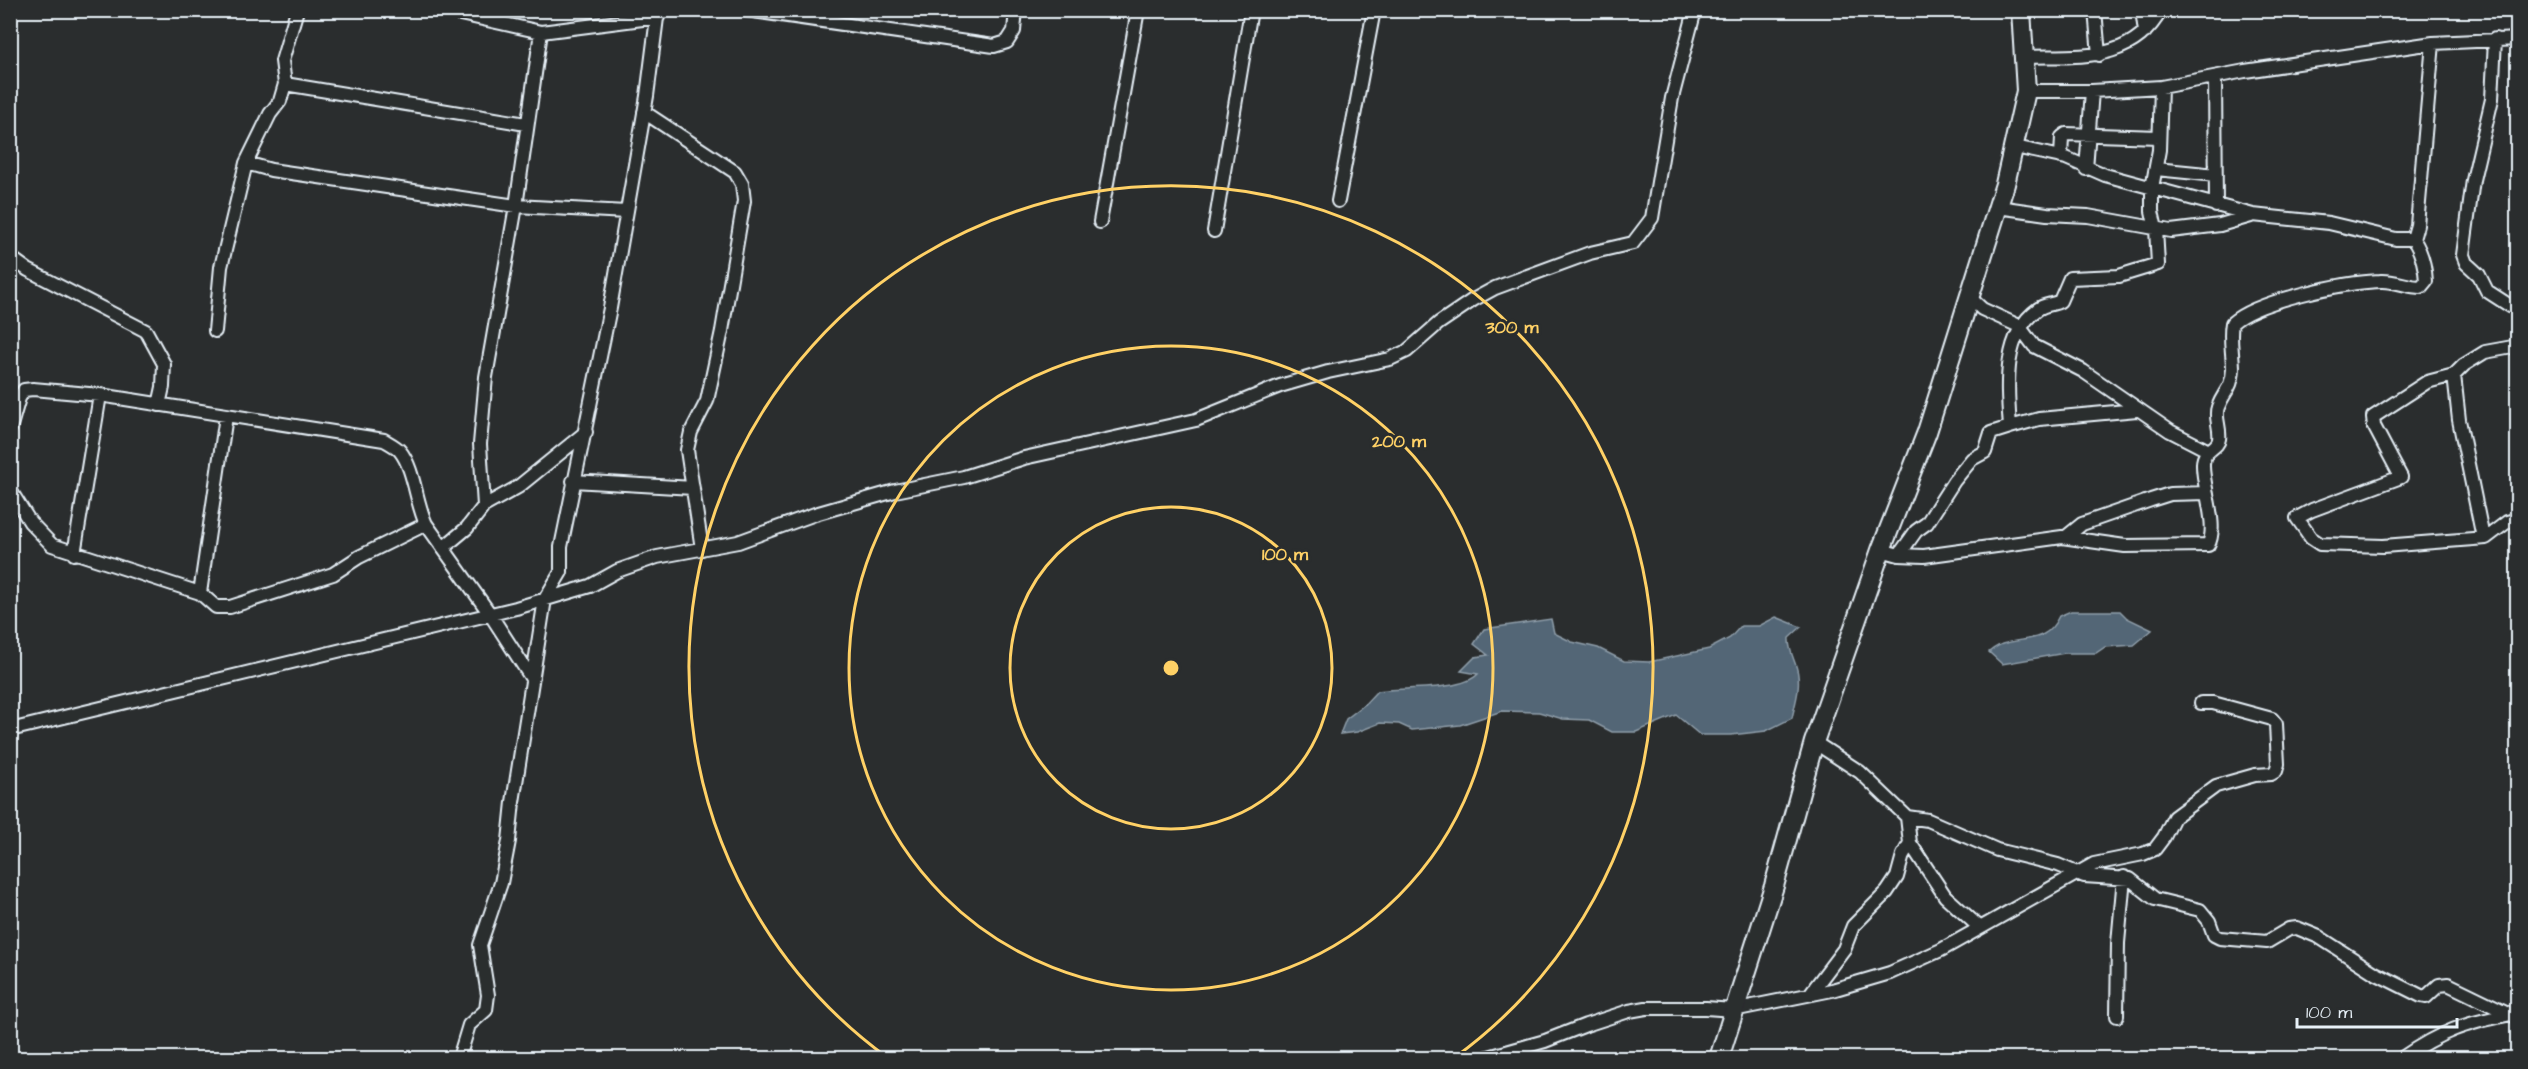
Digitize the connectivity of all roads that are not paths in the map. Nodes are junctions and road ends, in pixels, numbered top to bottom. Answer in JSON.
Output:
{"nodes":[{"id":1,"x":297,"y":10,"type":"edge"},
{"id":2,"x":442,"y":10,"type":"edge"},
{"id":3,"x":746,"y":10,"type":"edge"},
{"id":4,"x":1016,"y":10,"type":"edge"},
{"id":5,"x":1138,"y":10,"type":"edge"},
{"id":6,"x":1251,"y":10,"type":"edge"},
{"id":7,"x":1374,"y":10,"type":"edge"},
{"id":8,"x":1695,"y":10,"type":"edge"},
{"id":9,"x":2021,"y":10,"type":"edge"},
{"id":10,"x":2095,"y":10,"type":"edge"},
{"id":11,"x":2142,"y":10,"type":"edge"},
{"id":12,"x":2161,"y":10,"type":"edge"},
{"id":13,"x":658,"y":14,"type":"edge"},
{"id":14,"x":541,"y":32,"type":"junction"},
{"id":15,"x":2145,"y":32,"type":"junction"},
{"id":16,"x":2495,"y":39,"type":"junction"},
{"id":17,"x":2517,"y":39,"type":"edge"},
{"id":18,"x":2433,"y":43,"type":"junction"},
{"id":19,"x":2099,"y":55,"type":"junction"},
{"id":20,"x":2025,"y":57,"type":"junction"},
{"id":21,"x":2216,"y":77,"type":"junction"},
{"id":22,"x":285,"y":84,"type":"junction"},
{"id":23,"x":2161,"y":87,"type":"junction"},
{"id":24,"x":2026,"y":91,"type":"junction"},
{"id":25,"x":2092,"y":91,"type":"junction"},
{"id":26,"x":644,"y":112,"type":"junction"},
{"id":27,"x":526,"y":124,"type":"junction"},
{"id":28,"x":2090,"y":135,"type":"junction"},
{"id":29,"x":2159,"y":137,"type":"junction"},
{"id":30,"x":2015,"y":147,"type":"junction"},
{"id":31,"x":2061,"y":157,"type":"junction"},
{"id":32,"x":246,"y":163,"type":"junction"},
{"id":33,"x":2086,"y":169,"type":"junction"},
{"id":34,"x":2156,"y":169,"type":"junction"},
{"id":35,"x":2216,"y":175,"type":"junction"},
{"id":36,"x":2152,"y":188,"type":"junction"},
{"id":37,"x":1338,"y":201,"type":"dead end"},
{"id":38,"x":516,"y":206,"type":"junction"},
{"id":39,"x":2216,"y":206,"type":"junction"},
{"id":40,"x":1998,"y":207,"type":"junction"},
{"id":41,"x":626,"y":212,"type":"junction"},
{"id":42,"x":2253,"y":215,"type":"junction"},
{"id":43,"x":1100,"y":222,"type":"dead end"},
{"id":44,"x":2156,"y":229,"type":"junction"},
{"id":45,"x":1214,"y":231,"type":"dead end"},
{"id":46,"x":2413,"y":239,"type":"junction"},
{"id":47,"x":10,"y":257,"type":"edge"},
{"id":48,"x":1969,"y":297,"type":"junction"},
{"id":49,"x":2517,"y":311,"type":"edge"},
{"id":50,"x":2019,"y":326,"type":"junction"},
{"id":51,"x":215,"y":331,"type":"dead end"},
{"id":52,"x":2517,"y":346,"type":"edge"},
{"id":53,"x":2454,"y":375,"type":"junction"},
{"id":54,"x":100,"y":395,"type":"junction"},
{"id":55,"x":159,"y":405,"type":"junction"},
{"id":56,"x":2137,"y":410,"type":"junction"},
{"id":57,"x":226,"y":416,"type":"junction"},
{"id":58,"x":2010,"y":427,"type":"junction"},
{"id":59,"x":10,"y":429,"type":"edge"},
{"id":60,"x":585,"y":432,"type":"junction"},
{"id":61,"x":2207,"y":450,"type":"junction"},
{"id":62,"x":573,"y":481,"type":"junction"},
{"id":63,"x":693,"y":488,"type":"junction"},
{"id":64,"x":10,"y":490,"type":"edge"},
{"id":65,"x":2207,"y":493,"type":"junction"},
{"id":66,"x":484,"y":506,"type":"junction"},
{"id":67,"x":2517,"y":519,"type":"edge"},
{"id":68,"x":426,"y":524,"type":"junction"},
{"id":69,"x":2066,"y":537,"type":"junction"},
{"id":70,"x":2483,"y":538,"type":"junction"},
{"id":71,"x":443,"y":548,"type":"junction"},
{"id":72,"x":702,"y":549,"type":"junction"},
{"id":73,"x":1881,"y":550,"type":"junction"},
{"id":74,"x":74,"y":554,"type":"junction"},
{"id":75,"x":1899,"y":555,"type":"junction"},
{"id":76,"x":200,"y":593,"type":"junction"},
{"id":77,"x":545,"y":598,"type":"junction"},
{"id":78,"x":490,"y":614,"type":"junction"},
{"id":79,"x":532,"y":679,"type":"junction"},
{"id":80,"x":2201,"y":703,"type":"dead end"},
{"id":81,"x":10,"y":730,"type":"edge"},
{"id":82,"x":1814,"y":742,"type":"junction"},
{"id":83,"x":1906,"y":817,"type":"junction"},
{"id":84,"x":1910,"y":843,"type":"junction"},
{"id":85,"x":2078,"y":873,"type":"junction"},
{"id":86,"x":2124,"y":877,"type":"junction"},
{"id":87,"x":1979,"y":927,"type":"junction"},
{"id":88,"x":1810,"y":994,"type":"junction"},
{"id":89,"x":1733,"y":1010,"type":"junction"},
{"id":90,"x":2515,"y":1015,"type":"edge"},
{"id":91,"x":2117,"y":1016,"type":"dead end"},
{"id":92,"x":459,"y":1059,"type":"edge"},
{"id":93,"x":1485,"y":1059,"type":"edge"},
{"id":94,"x":1719,"y":1059,"type":"edge"},
{"id":95,"x":2402,"y":1059,"type":"edge"}],
"edges":[{"from":1,"to":22,"type":"street"},
{"from":2,"to":14,"type":"street"},
{"from":3,"to":4,"type":"street"},
{"from":5,"to":43,"type":"street"},
{"from":6,"to":45,"type":"street"},
{"from":7,"to":37,"type":"street"},
{"from":8,"to":72,"type":"street"},
{"from":9,"to":20,"type":"street"},
{"from":10,"to":19,"type":"street"},
{"from":11,"to":15,"type":"street"},
{"from":12,"to":15,"type":"street"},
{"from":13,"to":14,"type":"street"},
{"from":13,"to":26,"type":"street"},
{"from":14,"to":27,"type":"street"},
{"from":15,"to":19,"type":"street"},
{"from":16,"to":17,"type":"street"},
{"from":16,"to":18,"type":"street"},
{"from":16,"to":49,"type":"street"},
{"from":18,"to":21,"type":"street"},
{"from":18,"to":46,"type":"street"},
{"from":19,"to":20,"type":"street"},
{"from":20,"to":24,"type":"street"},
{"from":21,"to":23,"type":"street"},
{"from":21,"to":35,"type":"street"},
{"from":22,"to":27,"type":"street"},
{"from":22,"to":32,"type":"street"},
{"from":23,"to":25,"type":"street"},
{"from":23,"to":29,"type":"street"},
{"from":24,"to":25,"type":"street"},
{"from":24,"to":30,"type":"street"},
{"from":25,"to":28,"type":"street"},
{"from":26,"to":41,"type":"street"},
{"from":26,"to":63,"type":"street"},
{"from":27,"to":38,"type":"street"},
{"from":28,"to":29,"type":"street"},
{"from":28,"to":31,"type":"street"},
{"from":28,"to":33,"type":"street"},
{"from":29,"to":34,"type":"street"},
{"from":30,"to":31,"type":"street"},
{"from":30,"to":40,"type":"street"},
{"from":31,"to":33,"type":"street"},
{"from":32,"to":38,"type":"street"},
{"from":32,"to":51,"type":"street"},
{"from":33,"to":36,"type":"street"},
{"from":34,"to":35,"type":"street"},
{"from":34,"to":36,"type":"street"},
{"from":35,"to":39,"type":"street"},
{"from":36,"to":39,"type":"street"},
{"from":36,"to":44,"type":"street"},
{"from":38,"to":41,"type":"street"},
{"from":38,"to":66,"type":"street"},
{"from":39,"to":42,"type":"street"},
{"from":40,"to":44,"type":"street"},
{"from":40,"to":48,"type":"street"},
{"from":41,"to":60,"type":"street"},
{"from":42,"to":44,"type":"street"},
{"from":42,"to":46,"type":"street"},
{"from":44,"to":50,"type":"street"},
{"from":46,"to":61,"type":"street"},
{"from":47,"to":55,"type":"street"},
{"from":48,"to":50,"type":"street"},
{"from":48,"to":73,"type":"street"},
{"from":50,"to":56,"type":"street"},
{"from":50,"to":58,"type":"street"},
{"from":52,"to":53,"type":"street"},
{"from":53,"to":70,"type":"street"},
{"from":53,"to":70,"type":"street"},
{"from":54,"to":55,"type":"street"},
{"from":54,"to":59,"type":"street"},
{"from":54,"to":74,"type":"street"},
{"from":55,"to":57,"type":"street"},
{"from":56,"to":58,"type":"street"},
{"from":56,"to":61,"type":"street"},
{"from":57,"to":68,"type":"street"},
{"from":57,"to":76,"type":"street"},
{"from":58,"to":75,"type":"street"},
{"from":60,"to":62,"type":"street"},
{"from":60,"to":66,"type":"street"},
{"from":61,"to":65,"type":"street"},
{"from":62,"to":63,"type":"street"},
{"from":62,"to":77,"type":"street"},
{"from":63,"to":72,"type":"street"},
{"from":64,"to":74,"type":"street"},
{"from":65,"to":69,"type":"street"},
{"from":65,"to":69,"type":"street"},
{"from":66,"to":71,"type":"street"},
{"from":67,"to":70,"type":"street"},
{"from":68,"to":71,"type":"street"},
{"from":68,"to":76,"type":"street"},
{"from":69,"to":75,"type":"street"},
{"from":71,"to":78,"type":"street"},
{"from":72,"to":77,"type":"street"},
{"from":73,"to":75,"type":"street"},
{"from":73,"to":82,"type":"street"},
{"from":74,"to":76,"type":"street"},
{"from":77,"to":78,"type":"street"},
{"from":77,"to":79,"type":"street"},
{"from":78,"to":79,"type":"street"},
{"from":78,"to":81,"type":"street"},
{"from":79,"to":92,"type":"street"},
{"from":80,"to":85,"type":"street"},
{"from":82,"to":83,"type":"street"},
{"from":82,"to":89,"type":"street"},
{"from":83,"to":84,"type":"street"},
{"from":83,"to":85,"type":"street"},
{"from":84,"to":87,"type":"street"},
{"from":84,"to":88,"type":"street"},
{"from":85,"to":86,"type":"street"},
{"from":85,"to":87,"type":"street"},
{"from":86,"to":90,"type":"street"},
{"from":86,"to":91,"type":"street"},
{"from":87,"to":88,"type":"street"},
{"from":88,"to":89,"type":"street"},
{"from":89,"to":93,"type":"street"},
{"from":89,"to":94,"type":"street"},
{"from":90,"to":95,"type":"street"}]}
